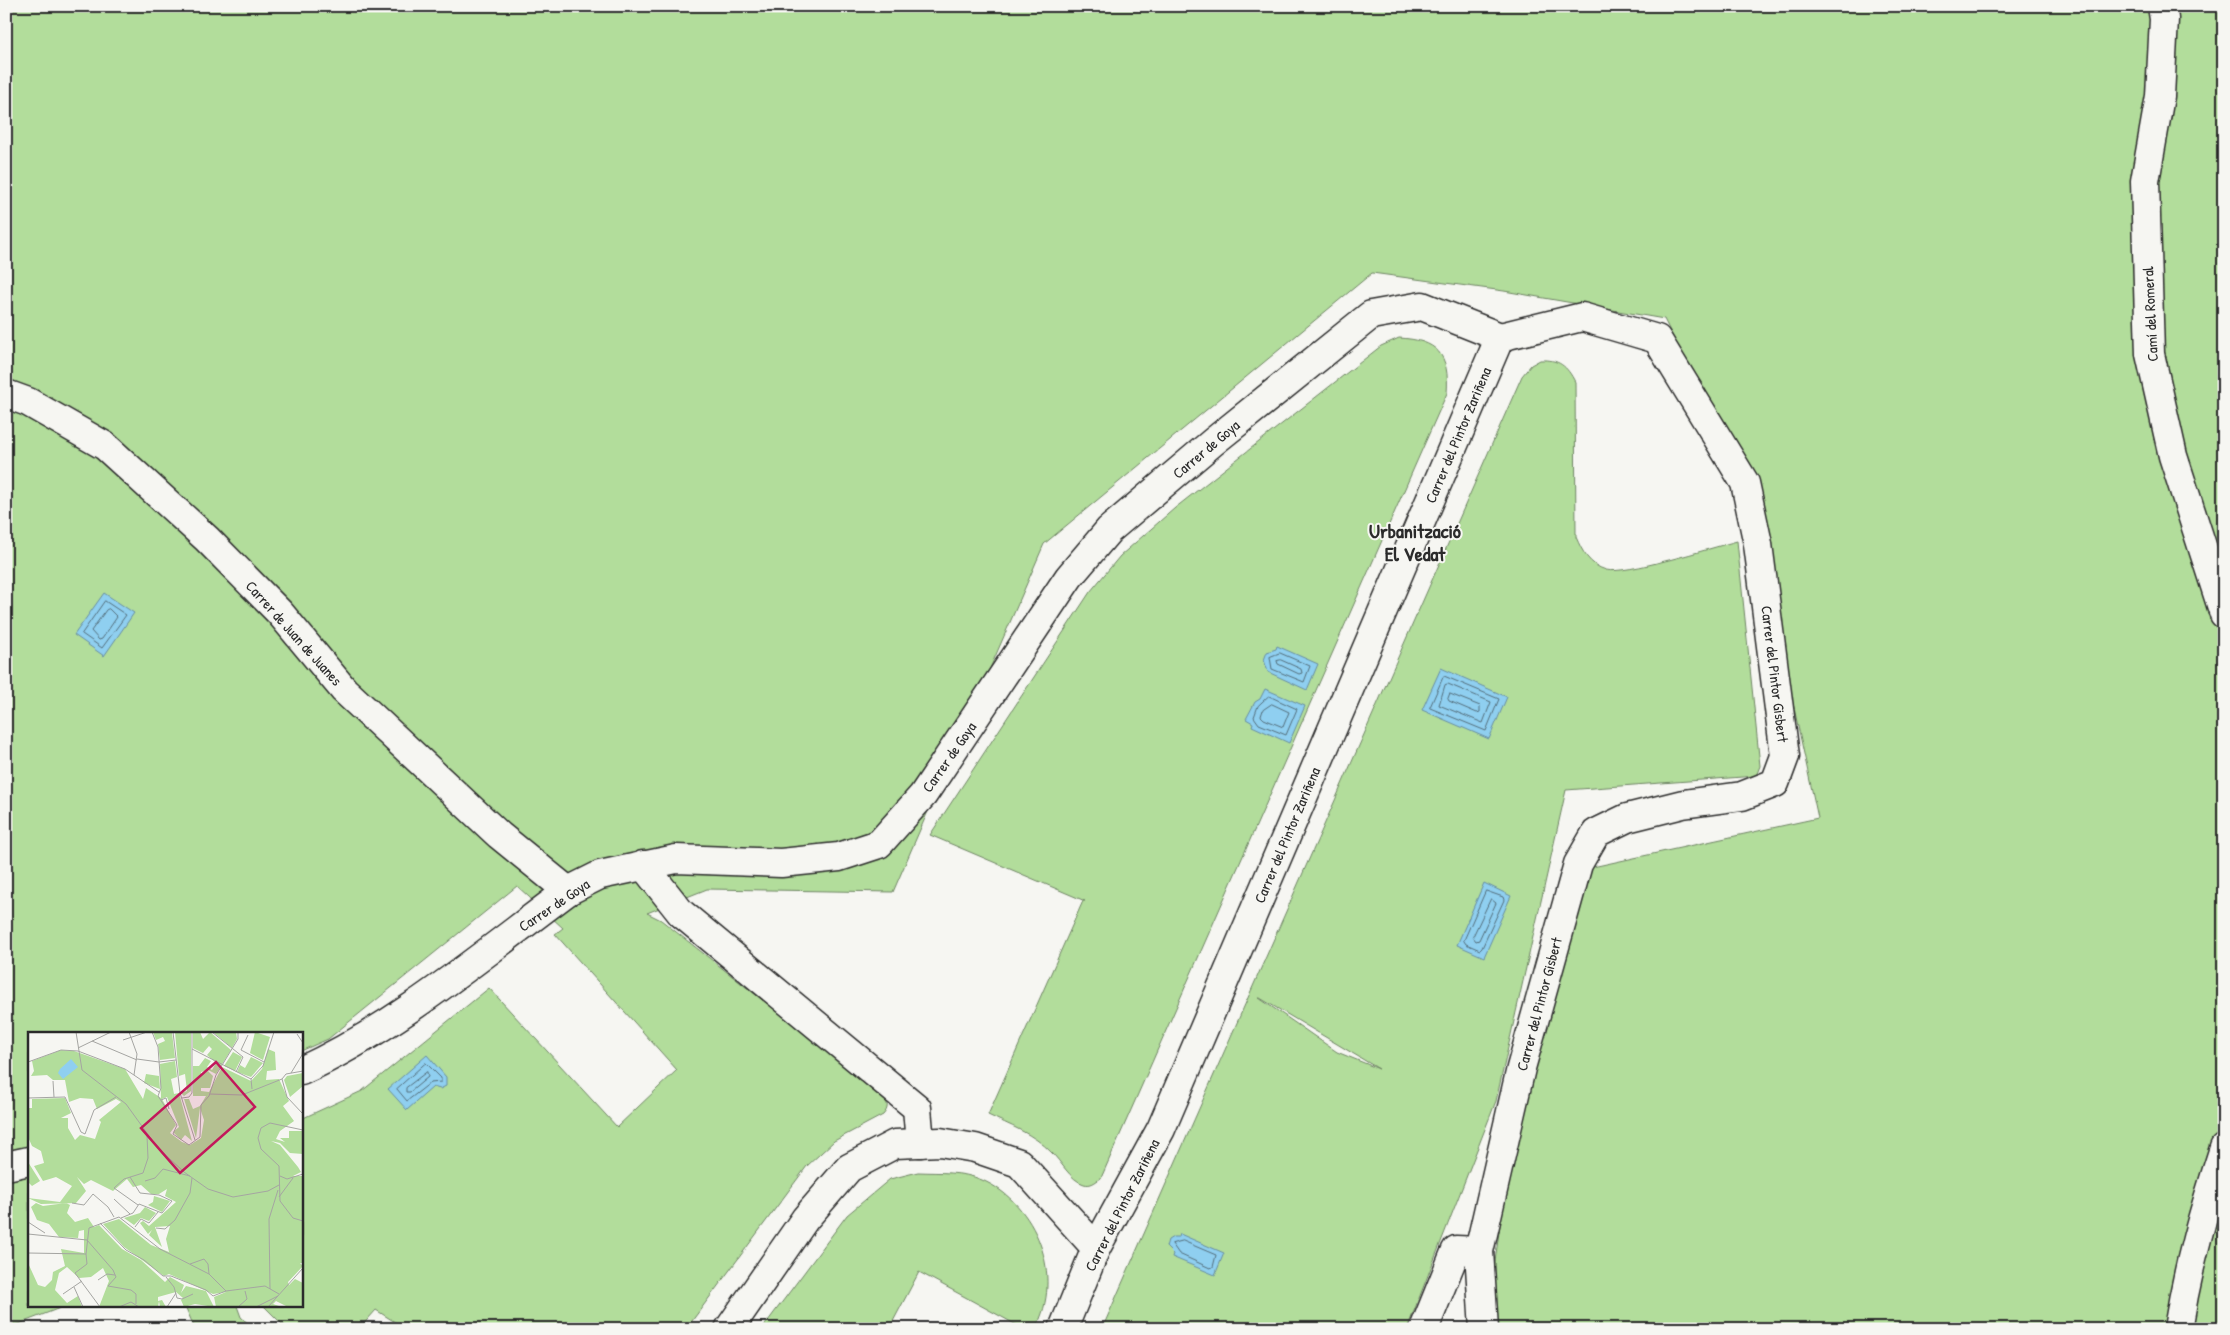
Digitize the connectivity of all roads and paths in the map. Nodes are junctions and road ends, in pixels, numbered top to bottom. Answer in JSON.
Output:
{"nodes":[{"id":1,"x":2162,"y":6,"type":"edge"},
{"id":2,"x":1500,"y":337,"type":"junction"},
{"id":3,"x":6,"y":394,"type":"edge"},
{"id":4,"x":2224,"y":614,"type":"edge"},
{"id":5,"x":643,"y":865,"type":"junction"},
{"id":6,"x":568,"y":892,"type":"junction"},
{"id":7,"x":302,"y":1072,"type":"edge"},
{"id":8,"x":920,"y":1143,"type":"junction"},
{"id":9,"x":2224,"y":1148,"type":"edge"},
{"id":10,"x":28,"y":1161,"type":"edge"},
{"id":11,"x":6,"y":1166,"type":"edge"},
{"id":12,"x":1096,"y":1248,"type":"junction"},
{"id":13,"x":1479,"y":1251,"type":"junction"},
{"id":14,"x":728,"y":1329,"type":"edge"},
{"id":15,"x":1063,"y":1329,"type":"edge"},
{"id":16,"x":1424,"y":1329,"type":"edge"},
{"id":17,"x":1484,"y":1329,"type":"edge"},
{"id":18,"x":2178,"y":1329,"type":"edge"}],
"edges":[{"from":1,"to":4,"type":"street","name":"Camí del Romeral"},
{"from":2,"to":5,"type":"street","name":"Carrer de Goya"},
{"from":2,"to":12,"type":"street","name":"Carrer del Pintor Zariñena"},
{"from":2,"to":13,"type":"street","name":"Carrer del Pintor Gisbert"},
{"from":3,"to":6,"type":"street","name":"Carrer de Juan de Juanes"},
{"from":5,"to":6,"type":"street","name":"Carrer de Goya"},
{"from":5,"to":8,"type":"street"},
{"from":6,"to":7,"type":"street","name":"Carrer de Goya"},
{"from":8,"to":12,"type":"street"},
{"from":8,"to":14,"type":"street"},
{"from":9,"to":18,"type":"street"},
{"from":10,"to":11,"type":"street"},
{"from":12,"to":15,"type":"street","name":"Carrer del Pintor Zariñena"},
{"from":13,"to":16,"type":"street"},
{"from":13,"to":17,"type":"street","name":"Carrer del Pintor Gisbert"}]}
